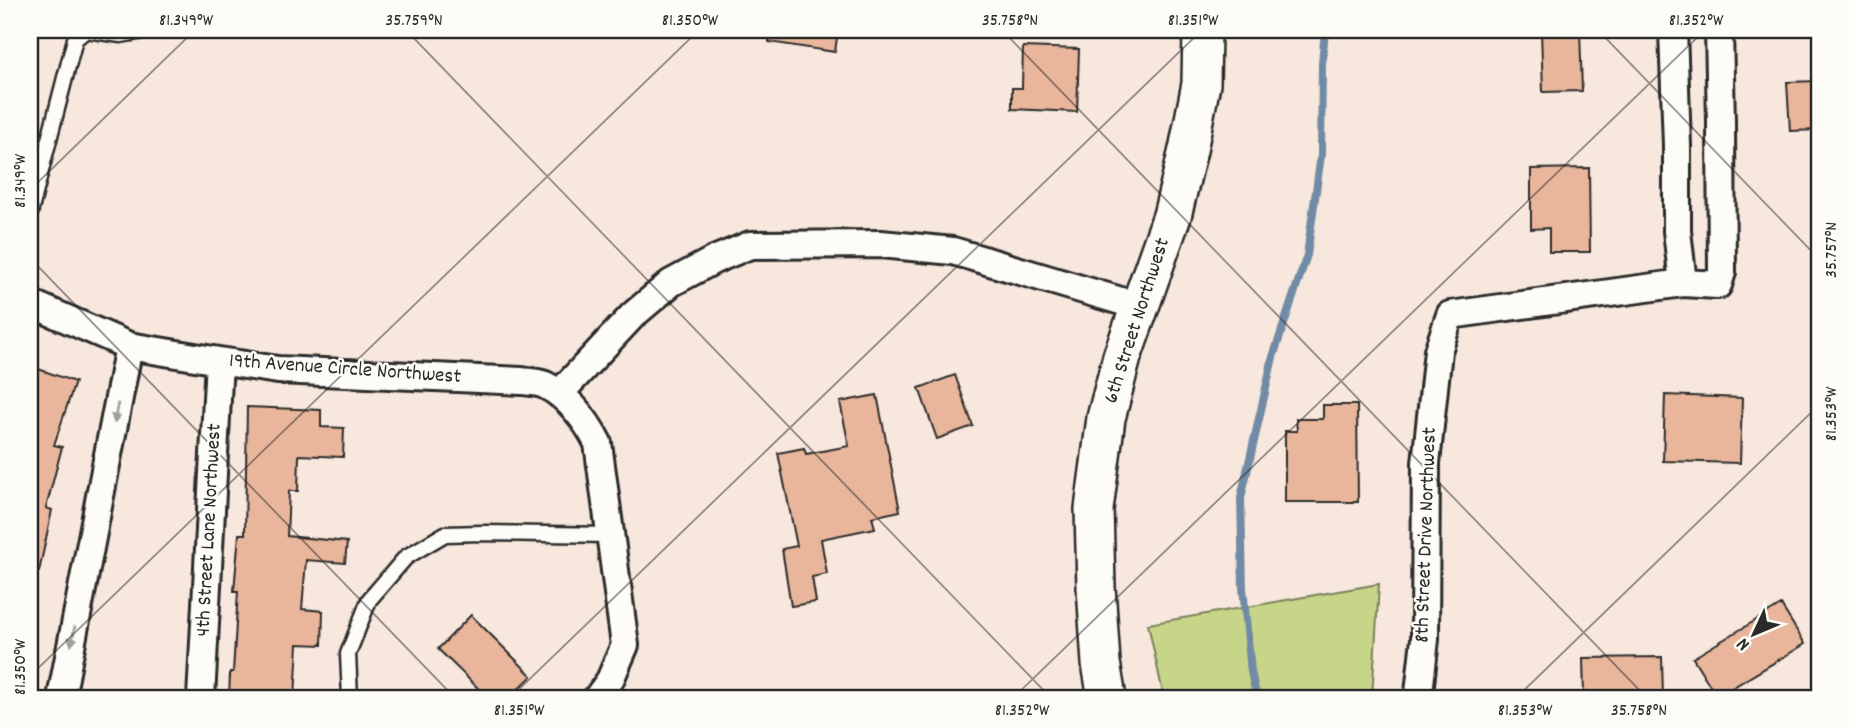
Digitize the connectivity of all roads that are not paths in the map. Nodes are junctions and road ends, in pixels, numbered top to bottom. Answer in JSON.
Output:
{"nodes":[{"id":1,"x":150,"y":30,"type":"edge"},
{"id":2,"x":1202,"y":30,"type":"edge"},
{"id":3,"x":1673,"y":30,"type":"edge"},
{"id":4,"x":1718,"y":30,"type":"edge"},
{"id":5,"x":30,"y":214,"type":"edge"},
{"id":6,"x":1683,"y":284,"type":"junction"},
{"id":7,"x":30,"y":303,"type":"edge"},
{"id":8,"x":1141,"y":307,"type":"junction"},
{"id":9,"x":129,"y":346,"type":"junction"},
{"id":10,"x":219,"y":361,"type":"junction"},
{"id":11,"x":559,"y":394,"type":"junction"},
{"id":12,"x":609,"y":535,"type":"junction"},
{"id":13,"x":61,"y":698,"type":"edge"},
{"id":14,"x":201,"y":698,"type":"edge"},
{"id":15,"x":350,"y":698,"type":"edge"},
{"id":16,"x":597,"y":698,"type":"edge"},
{"id":17,"x":1107,"y":698,"type":"edge"},
{"id":18,"x":1421,"y":698,"type":"edge"}],
"edges":[{"from":1,"to":5,"type":"lane"},
{"from":2,"to":8,"type":"street","name":"6th Street Northwest"},
{"from":3,"to":6,"type":"street"},
{"from":4,"to":6,"type":"street"},
{"from":6,"to":18,"type":"street","name":"8th Street Drive Northwest"},
{"from":7,"to":9,"type":"street","name":"19th Avenue Circle Northwest"},
{"from":8,"to":11,"type":"street"},
{"from":8,"to":17,"type":"street","name":"6th Street Northwest"},
{"from":9,"to":10,"type":"street","name":"19th Avenue Circle Northwest"},
{"from":9,"to":13,"type":"street","one_way":true},
{"from":10,"to":11,"type":"street","name":"19th Avenue Circle Northwest"},
{"from":10,"to":14,"type":"street","name":"4th Street Lane Northwest"},
{"from":11,"to":12,"type":"street","name":"19th Avenue Circle Northwest"},
{"from":12,"to":15,"type":"lane"},
{"from":12,"to":16,"type":"street","name":"19th Avenue Circle Northwest"}]}
